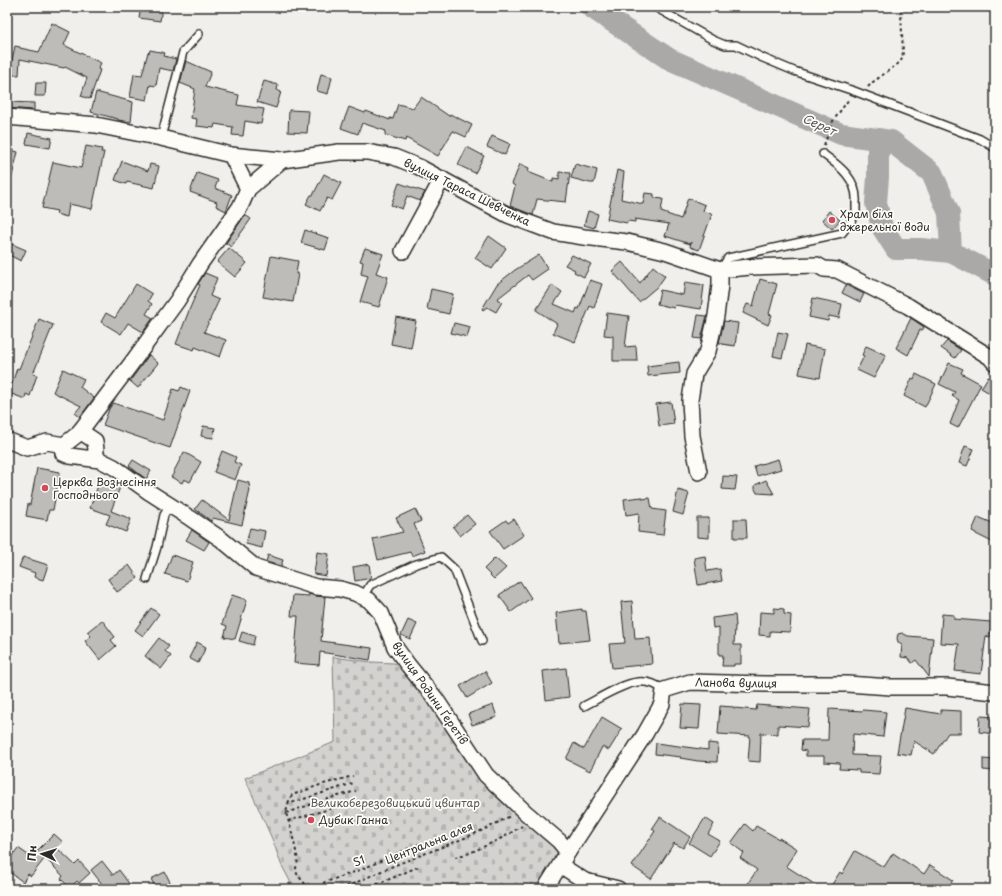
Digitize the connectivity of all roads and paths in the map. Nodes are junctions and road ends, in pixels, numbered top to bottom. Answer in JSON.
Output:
{"nodes":[{"id":1,"x":655,"y":7,"type":"edge"},
{"id":2,"x":902,"y":7,"type":"edge"},
{"id":3,"x":198,"y":34,"type":"dead end"},
{"id":4,"x":854,"y":91,"type":"junction"},
{"id":5,"x":7,"y":117,"type":"edge"},
{"id":6,"x":162,"y":138,"type":"junction"},
{"id":7,"x":824,"y":144,"type":"dead end"},
{"id":8,"x":995,"y":148,"type":"edge"},
{"id":9,"x":823,"y":154,"type":"dead end"},
{"id":10,"x":231,"y":155,"type":"junction"},
{"id":11,"x":282,"y":160,"type":"junction"},
{"id":12,"x":442,"y":179,"type":"junction"},
{"id":13,"x":248,"y":189,"type":"junction"},
{"id":14,"x":403,"y":251,"type":"dead end"},
{"id":15,"x":720,"y":270,"type":"junction"},
{"id":16,"x":995,"y":364,"type":"edge"},
{"id":17,"x":80,"y":431,"type":"junction"},
{"id":18,"x":7,"y":440,"type":"edge"},
{"id":19,"x":64,"y":445,"type":"junction"},
{"id":20,"x":94,"y":460,"type":"junction"},
{"id":21,"x":699,"y":472,"type":"dead end"},
{"id":22,"x":170,"y":505,"type":"junction"},
{"id":23,"x":147,"y":579,"type":"dead end"},
{"id":24,"x":363,"y":597,"type":"junction"},
{"id":25,"x":482,"y":641,"type":"dead end"},
{"id":26,"x":664,"y":690,"type":"junction"},
{"id":27,"x":995,"y":692,"type":"edge"},
{"id":28,"x":584,"y":706,"type":"dead end"},
{"id":29,"x":353,"y":776,"type":"dead end"},
{"id":30,"x":354,"y":783,"type":"dead end"},
{"id":31,"x":356,"y":791,"type":"dead end"},
{"id":32,"x":357,"y":801,"type":"dead end"},
{"id":33,"x":288,"y":804,"type":"junction"},
{"id":34,"x":520,"y":808,"type":"junction"},
{"id":35,"x":286,"y":812,"type":"junction"},
{"id":36,"x":288,"y":821,"type":"junction"},
{"id":37,"x":524,"y":825,"type":"dead end"},
{"id":38,"x":421,"y":843,"type":"dead end"},
{"id":39,"x":568,"y":852,"type":"junction"},
{"id":40,"x":455,"y":857,"type":"dead end"},
{"id":41,"x":560,"y":865,"type":"junction"},
{"id":42,"x":420,"y":866,"type":"dead end"},
{"id":43,"x":324,"y":883,"type":"dead end"},
{"id":44,"x":370,"y":887,"type":"dead end"},
{"id":45,"x":309,"y":889,"type":"edge"},
{"id":46,"x":342,"y":889,"type":"edge"},
{"id":47,"x":545,"y":889,"type":"edge"},
{"id":48,"x":618,"y":889,"type":"edge"}],
"edges":[{"from":1,"to":4,"type":"lane"},
{"from":2,"to":4,"type":"path"},
{"from":3,"to":6,"type":"lane"},
{"from":4,"to":7,"type":"path"},
{"from":4,"to":8,"type":"lane"},
{"from":5,"to":6,"type":"street","name":"вулиця Тараса Шевченка"},
{"from":6,"to":10,"type":"street","name":"вулиця Тараса Шевченка"},
{"from":9,"to":15,"type":"lane"},
{"from":10,"to":11,"type":"street","name":"вулиця Тараса Шевченка"},
{"from":10,"to":13,"type":"street"},
{"from":11,"to":12,"type":"street","name":"вулиця Тараса Шевченка"},
{"from":11,"to":13,"type":"street"},
{"from":12,"to":14,"type":"street"},
{"from":12,"to":15,"type":"street","name":"вулиця Тараса Шевченка"},
{"from":13,"to":17,"type":"street"},
{"from":15,"to":16,"type":"street","name":"вулиця Тараса Шевченка"},
{"from":15,"to":21,"type":"street"},
{"from":17,"to":19,"type":"street"},
{"from":17,"to":20,"type":"street"},
{"from":18,"to":19,"type":"street"},
{"from":19,"to":20,"type":"street","name":"вулиця Родини Ґеретів"},
{"from":20,"to":22,"type":"street","name":"вулиця Родини Ґеретів"},
{"from":22,"to":23,"type":"lane"},
{"from":22,"to":24,"type":"street","name":"вулиця Родини Ґеретів"},
{"from":24,"to":25,"type":"lane"},
{"from":24,"to":34,"type":"street","name":"вулиця Родини Ґеретів"},
{"from":26,"to":27,"type":"street","name":"Ланова вулиця"},
{"from":26,"to":28,"type":"lane"},
{"from":26,"to":39,"type":"street"},
{"from":29,"to":33,"type":"path"},
{"from":30,"to":33,"type":"path"},
{"from":31,"to":35,"type":"path"},
{"from":32,"to":36,"type":"path"},
{"from":33,"to":35,"type":"path"},
{"from":34,"to":39,"type":"street","name":"вулиця Родини Ґеретів"},
{"from":34,"to":46,"type":"path","name":"Центральна алея"},
{"from":35,"to":36,"type":"path"},
{"from":36,"to":45,"type":"path"},
{"from":37,"to":40,"type":"path"},
{"from":38,"to":43,"type":"path","name":"S1"},
{"from":39,"to":41,"type":"street"},
{"from":41,"to":47,"type":"street"},
{"from":41,"to":48,"type":"street"},
{"from":42,"to":44,"type":"path"}]}
